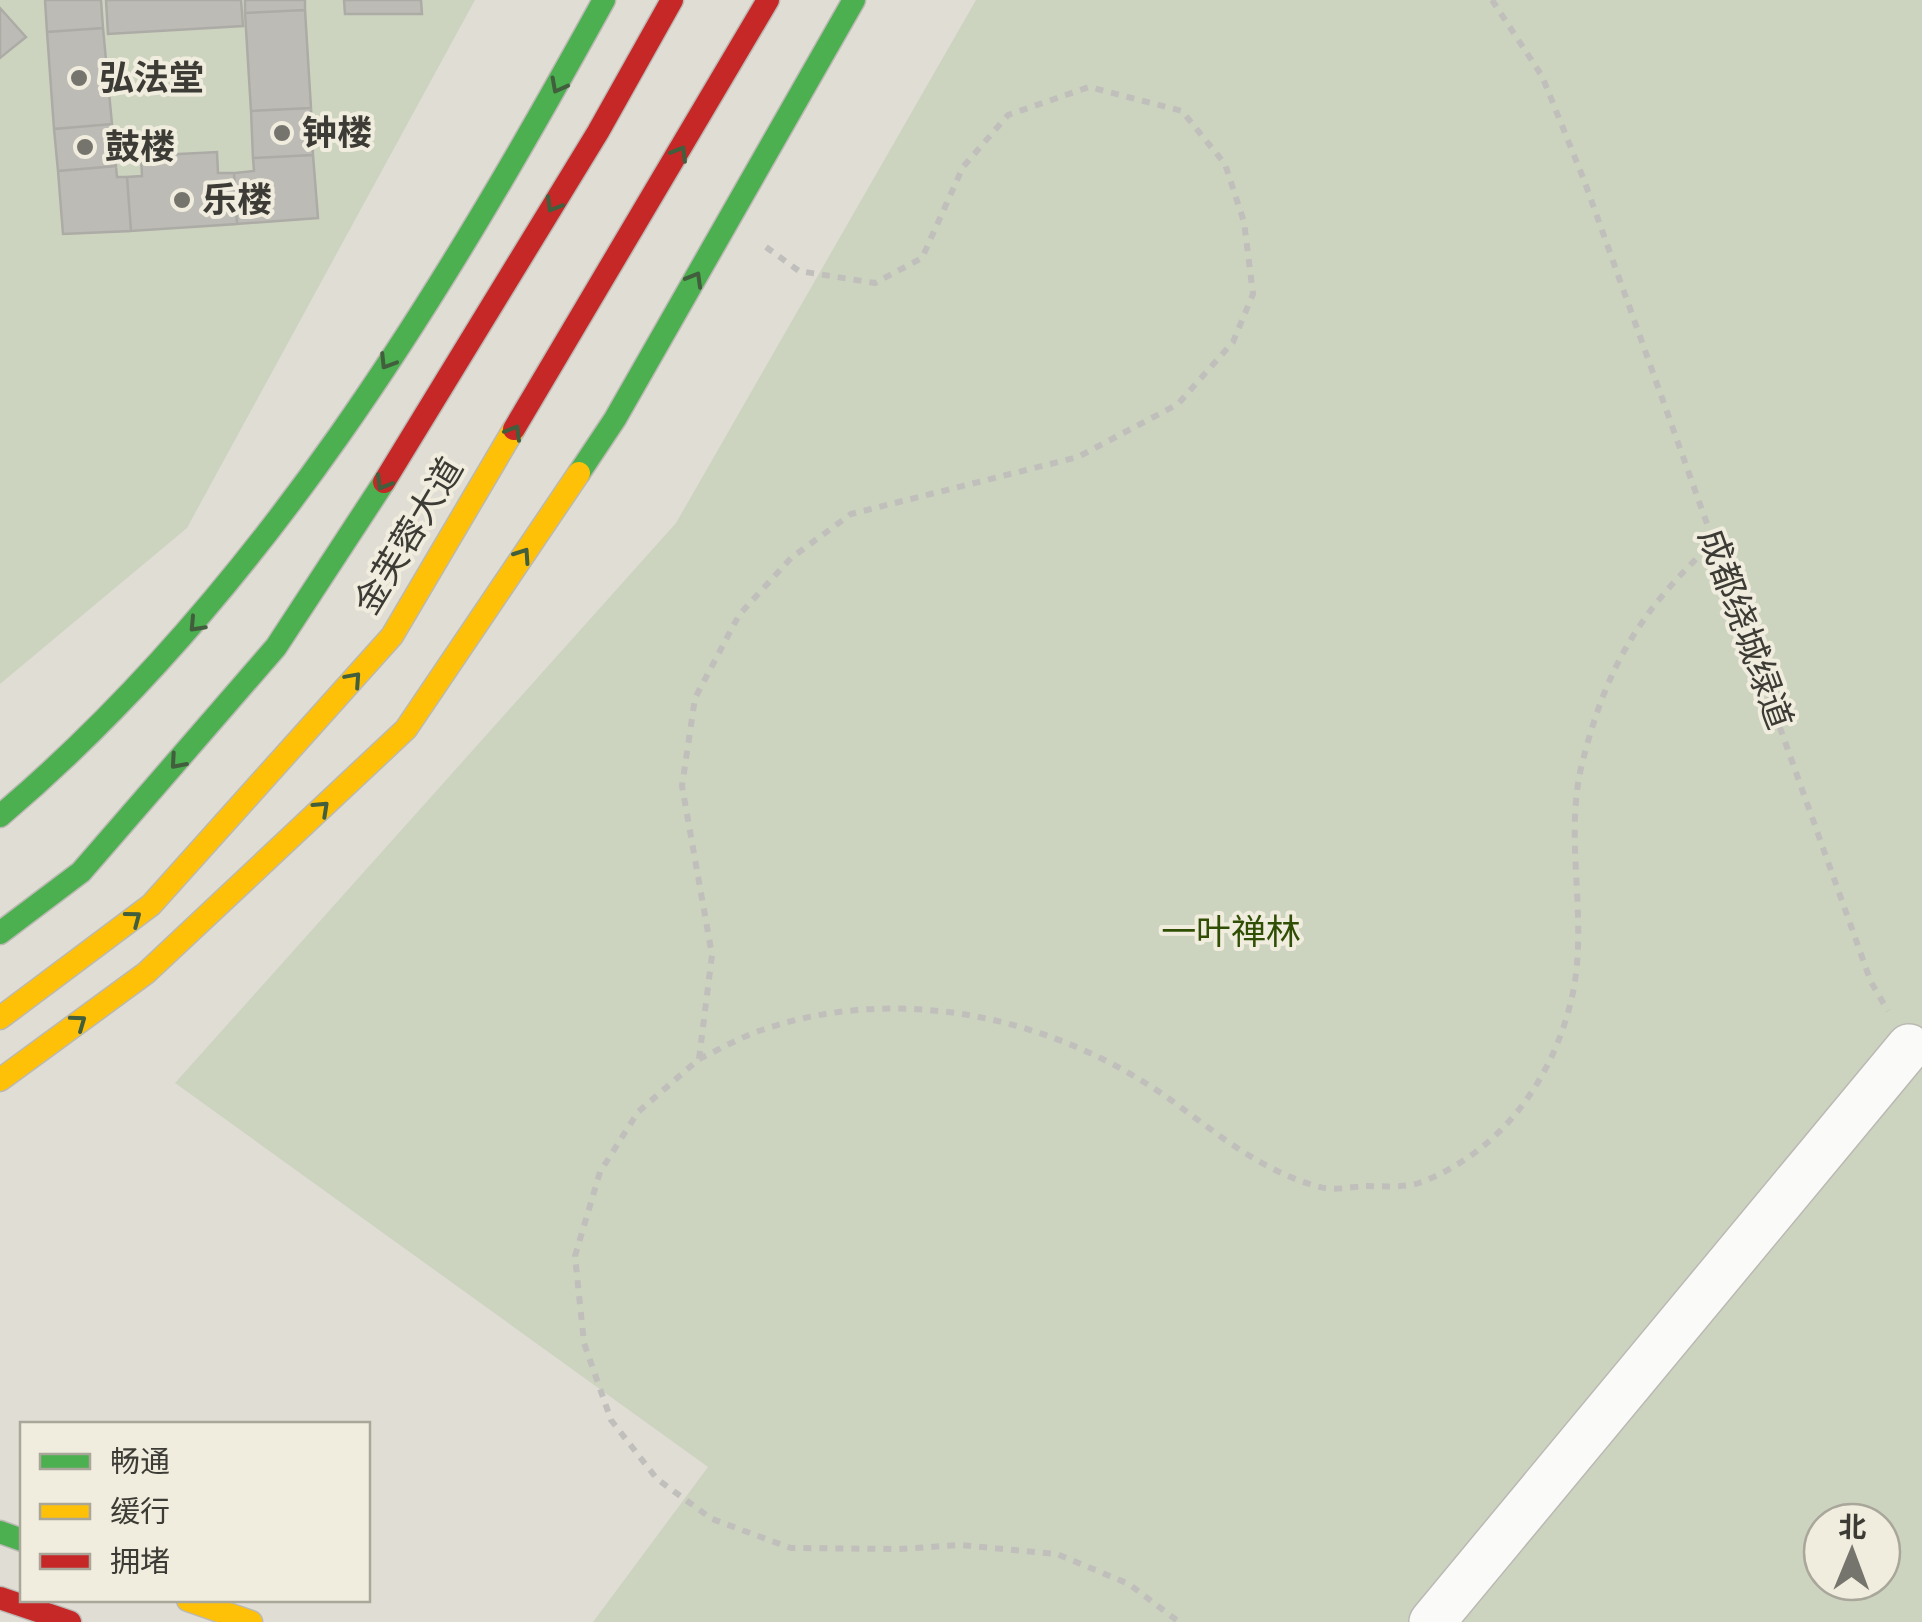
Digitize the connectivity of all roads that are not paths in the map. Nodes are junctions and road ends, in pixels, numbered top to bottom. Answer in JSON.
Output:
{"nodes":[{"id":1,"x":604,"y":0,"type":"edge"},
{"id":2,"x":672,"y":0,"type":"edge"},
{"id":3,"x":768,"y":0,"type":"edge"},
{"id":4,"x":854,"y":0,"type":"edge"},
{"id":5,"x":0,"y":816,"type":"edge"},
{"id":6,"x":0,"y":932,"type":"edge"},
{"id":7,"x":0,"y":1018,"type":"edge"},
{"id":8,"x":1908,"y":1047,"type":"road end"},
{"id":9,"x":0,"y":1080,"type":"edge"},
{"id":10,"x":0,"y":1598,"type":"edge"},
{"id":11,"x":194,"y":1602,"type":"edge"},
{"id":12,"x":70,"y":1622,"type":"edge"},
{"id":13,"x":251,"y":1622,"type":"edge"},
{"id":14,"x":1432,"y":1622,"type":"edge"}],
"edges":[{"from":1,"to":5,"type":"main road","one_way":true},
{"from":2,"to":6,"type":"main road","name":"金芙蓉大道","one_way":true},
{"from":7,"to":3,"type":"main road","name":"金芙蓉大道","one_way":true},
{"from":9,"to":4,"type":"main road","one_way":true},
{"from":8,"to":14,"type":"street"},
{"from":10,"to":12,"type":"main road"},
{"from":11,"to":13,"type":"main road"}]}
